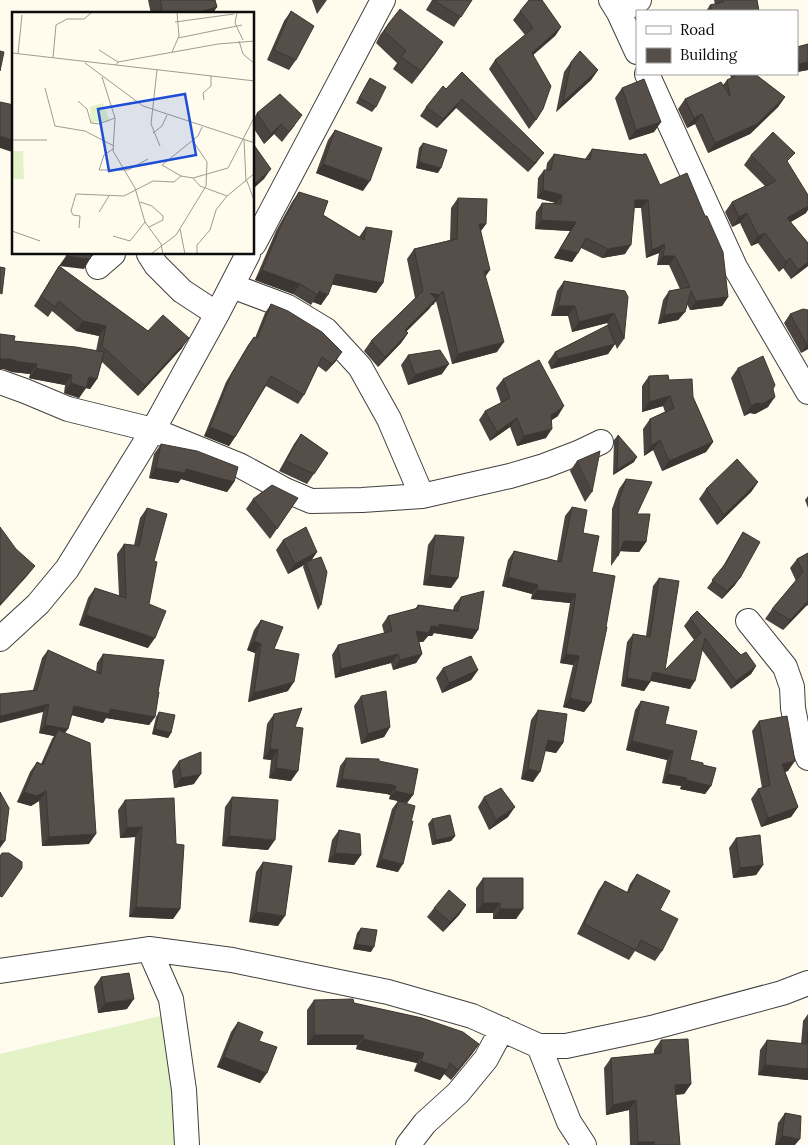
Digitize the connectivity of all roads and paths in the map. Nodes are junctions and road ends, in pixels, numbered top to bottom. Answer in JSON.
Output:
{"nodes":[{"id":1,"x":383,"y":0,"type":"edge"},
{"id":2,"x":623,"y":4,"type":"edge"},
{"id":3,"x":636,"y":49,"type":"edge"},
{"id":4,"x":647,"y":75,"type":"edge"},
{"id":5,"x":255,"y":242,"type":"edge"},
{"id":6,"x":150,"y":255,"type":"edge"},
{"id":7,"x":248,"y":255,"type":"edge"},
{"id":8,"x":232,"y":286,"type":"junction"},
{"id":9,"x":217,"y":314,"type":"junction"},
{"id":10,"x":0,"y":382,"type":"edge"},
{"id":11,"x":808,"y":392,"type":"edge"},
{"id":12,"x":153,"y":430,"type":"junction"},
{"id":13,"x":601,"y":442,"type":"dead end"},
{"id":14,"x":422,"y":496,"type":"junction"},
{"id":15,"x":748,"y":621,"type":"dead end"},
{"id":16,"x":0,"y":639,"type":"edge"},
{"id":17,"x":808,"y":758,"type":"edge"},
{"id":18,"x":149,"y":949,"type":"junction"},
{"id":19,"x":0,"y":971,"type":"edge"},
{"id":20,"x":808,"y":983,"type":"edge"},
{"id":21,"x":502,"y":1030,"type":"junction"},
{"id":22,"x":539,"y":1046,"type":"junction"},
{"id":23,"x":187,"y":1145,"type":"edge"},
{"id":24,"x":408,"y":1145,"type":"edge"},
{"id":25,"x":584,"y":1145,"type":"edge"}],
"edges":[{"from":1,"to":5,"type":"street"},
{"from":2,"to":3,"type":"street"},
{"from":4,"to":11,"type":"street"},
{"from":6,"to":9,"type":"street"},
{"from":7,"to":8,"type":"street"},
{"from":8,"to":9,"type":"street"},
{"from":8,"to":14,"type":"street"},
{"from":9,"to":12,"type":"street"},
{"from":10,"to":12,"type":"street"},
{"from":12,"to":14,"type":"street"},
{"from":12,"to":16,"type":"street"},
{"from":13,"to":14,"type":"street"},
{"from":15,"to":17,"type":"street"},
{"from":18,"to":19,"type":"street"},
{"from":18,"to":21,"type":"street"},
{"from":18,"to":23,"type":"street"},
{"from":20,"to":22,"type":"street"},
{"from":21,"to":22,"type":"street"},
{"from":21,"to":24,"type":"street"},
{"from":22,"to":25,"type":"street"}]}
